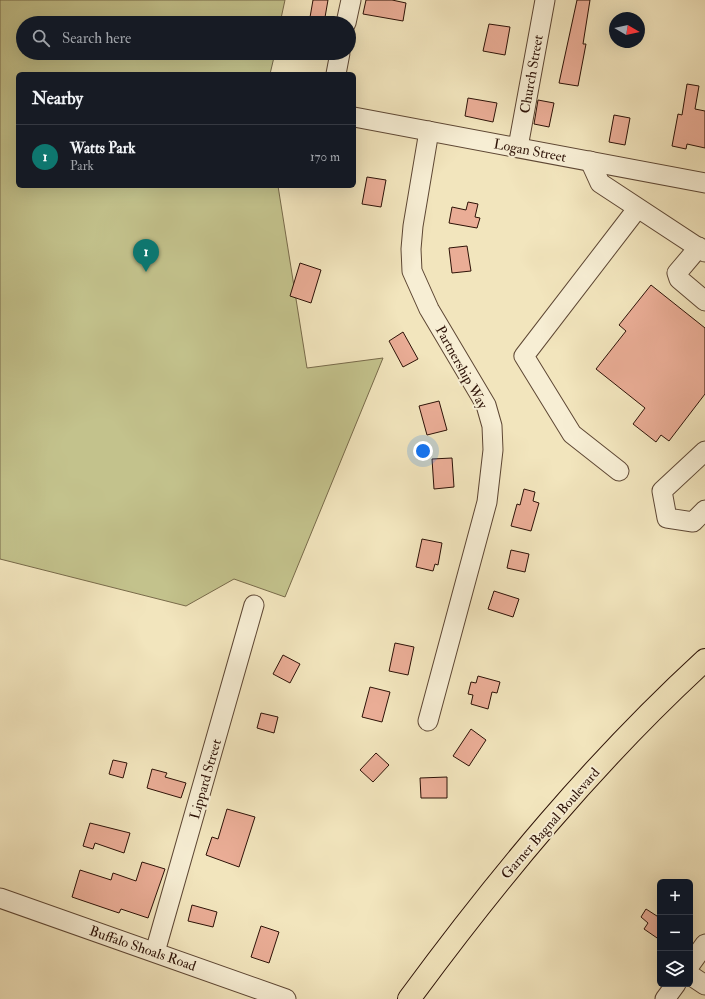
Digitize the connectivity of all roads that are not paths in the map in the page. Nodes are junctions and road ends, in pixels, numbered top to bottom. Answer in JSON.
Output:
{"nodes":[{"id":1,"x":351,"y":0,"type":"edge"},
{"id":2,"x":545,"y":0,"type":"edge"},
{"id":3,"x":348,"y":16,"type":"edge"},
{"id":4,"x":339,"y":60,"type":"edge"},
{"id":5,"x":336,"y":72,"type":"edge"},
{"id":6,"x":356,"y":117,"type":"edge"},
{"id":7,"x":429,"y":131,"type":"junction"},
{"id":8,"x":518,"y":147,"type":"junction"},
{"id":9,"x":590,"y":161,"type":"junction"},
{"id":10,"x":705,"y":183,"type":"edge"},
{"id":11,"x":637,"y":209,"type":"junction"},
{"id":12,"x":702,"y":249,"type":"edge"},
{"id":13,"x":705,"y":301,"type":"edge"},
{"id":14,"x":705,"y":451,"type":"edge"},
{"id":15,"x":619,"y":471,"type":"dead end"},
{"id":16,"x":705,"y":510,"type":"edge"},
{"id":17,"x":254,"y":605,"type":"dead end"},
{"id":18,"x":705,"y":660,"type":"edge"},
{"id":19,"x":428,"y":721,"type":"dead end"},
{"id":20,"x":0,"y":898,"type":"edge"},
{"id":21,"x":705,"y":944,"type":"edge"},
{"id":22,"x":155,"y":952,"type":"junction"},
{"id":23,"x":693,"y":961,"type":"edge"},
{"id":24,"x":693,"y":977,"type":"edge"},
{"id":25,"x":705,"y":985,"type":"edge"},
{"id":26,"x":674,"y":987,"type":"edge"},
{"id":27,"x":286,"y":999,"type":"edge"},
{"id":28,"x":409,"y":999,"type":"edge"},
{"id":29,"x":665,"y":999,"type":"edge"}],
"edges":[{"from":1,"to":3,"type":"street"},
{"from":2,"to":8,"type":"street","name":"Church Street"},
{"from":4,"to":5,"type":"street"},
{"from":6,"to":7,"type":"street","name":"Logan Street"},
{"from":7,"to":8,"type":"street","name":"Logan Street"},
{"from":7,"to":19,"type":"street","name":"Partnership Way"},
{"from":8,"to":9,"type":"street","name":"Logan Street"},
{"from":9,"to":10,"type":"street","name":"Logan Street"},
{"from":9,"to":11,"type":"street"},
{"from":11,"to":12,"type":"street"},
{"from":11,"to":15,"type":"street"},
{"from":12,"to":13,"type":"street"},
{"from":14,"to":16,"type":"street"},
{"from":17,"to":22,"type":"street","name":"Lippard Street"},
{"from":18,"to":28,"type":"highway","name":"Garner Bagnal Boulevard"},
{"from":20,"to":22,"type":"street","name":"Buffalo Shoals Road"},
{"from":21,"to":23,"type":"street"},
{"from":22,"to":27,"type":"street","name":"Buffalo Shoals Road"},
{"from":24,"to":25,"type":"street"},
{"from":26,"to":29,"type":"street"}]}
